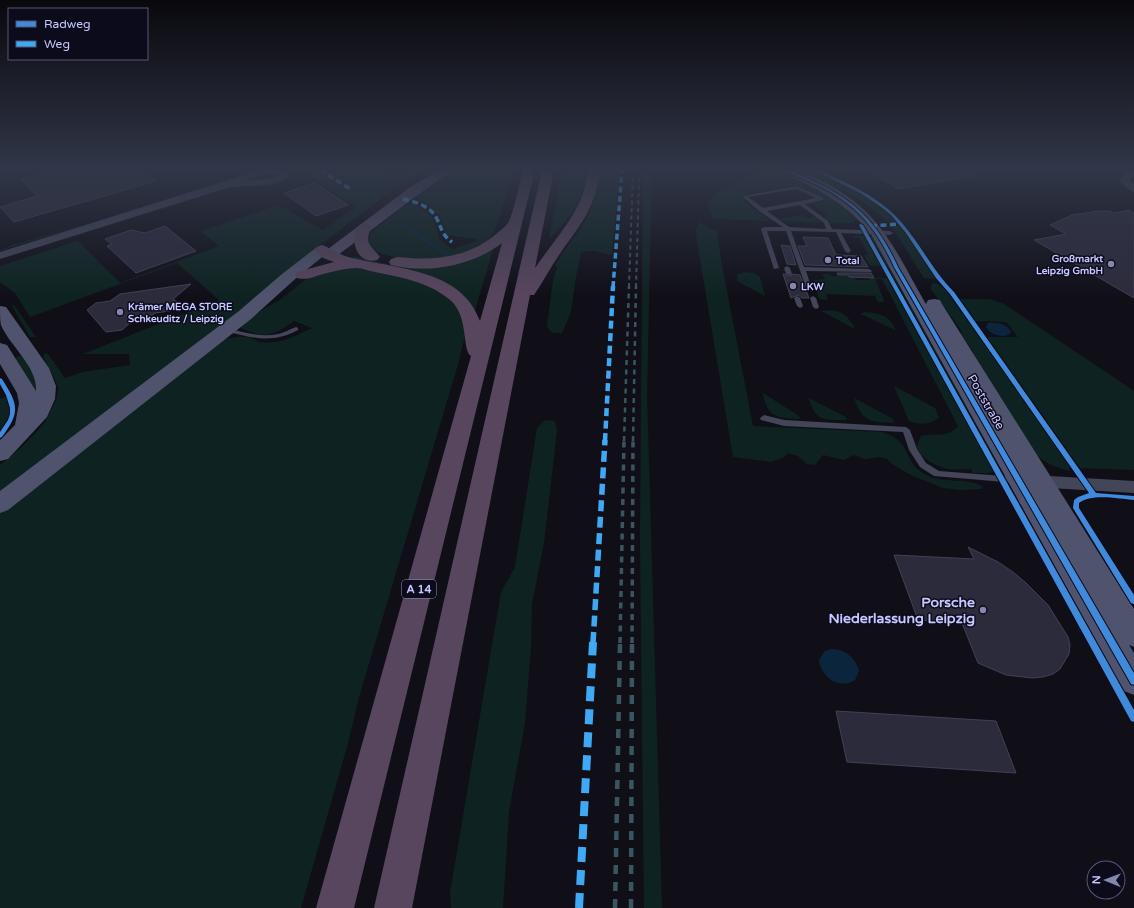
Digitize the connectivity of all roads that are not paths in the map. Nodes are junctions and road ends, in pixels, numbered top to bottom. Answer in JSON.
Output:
{"nodes":[{"id":1,"x":139,"y":212,"type":"edge"},
{"id":2,"x":374,"y":212,"type":"edge"},
{"id":3,"x":385,"y":212,"type":"edge"},
{"id":4,"x":517,"y":212,"type":"edge"},
{"id":5,"x":540,"y":212,"type":"edge"},
{"id":6,"x":581,"y":212,"type":"edge"},
{"id":7,"x":764,"y":212,"type":"edge"},
{"id":8,"x":813,"y":212,"type":"edge"},
{"id":9,"x":859,"y":212,"type":"edge"},
{"id":10,"x":872,"y":212,"type":"edge"},
{"id":11,"x":514,"y":225,"type":"junction"},
{"id":12,"x":364,"y":228,"type":"junction"},
{"id":13,"x":879,"y":228,"type":"junction"},
{"id":14,"x":788,"y":229,"type":"junction"},
{"id":15,"x":830,"y":231,"type":"junction"},
{"id":16,"x":838,"y":231,"type":"junction"},
{"id":17,"x":852,"y":232,"type":"junction"},
{"id":18,"x":848,"y":251,"type":"dead end"},
{"id":19,"x":328,"y":252,"type":"junction"},
{"id":20,"x":0,"y":256,"type":"edge"},
{"id":21,"x":368,"y":261,"type":"junction"},
{"id":22,"x":776,"y":268,"type":"dead end"},
{"id":23,"x":802,"y":269,"type":"junction"},
{"id":24,"x":870,"y":271,"type":"dead end"},
{"id":25,"x":303,"y":275,"type":"junction"},
{"id":26,"x":809,"y":289,"type":"dead end"},
{"id":27,"x":797,"y":298,"type":"dead end"},
{"id":28,"x":813,"y":298,"type":"dead end"},
{"id":29,"x":522,"y":300,"type":"junction"},
{"id":30,"x":800,"y":306,"type":"dead end"},
{"id":31,"x":816,"y":307,"type":"dead end"},
{"id":32,"x":0,"y":311,"type":"edge"},
{"id":33,"x":245,"y":315,"type":"junction"},
{"id":34,"x":296,"y":329,"type":"dead end"},
{"id":35,"x":227,"y":330,"type":"junction"},
{"id":36,"x":0,"y":350,"type":"edge"},
{"id":37,"x":478,"y":362,"type":"junction"},
{"id":38,"x":764,"y":418,"type":"dead end"},
{"id":39,"x":25,"y":427,"type":"junction"},
{"id":40,"x":0,"y":453,"type":"edge"},
{"id":41,"x":1030,"y":481,"type":"junction"},
{"id":42,"x":1134,"y":487,"type":"edge"},
{"id":43,"x":0,"y":504,"type":"edge"},
{"id":44,"x":1134,"y":634,"type":"edge"},
{"id":45,"x":1134,"y":681,"type":"edge"},
{"id":46,"x":335,"y":908,"type":"edge"},
{"id":47,"x":393,"y":908,"type":"edge"}],
"edges":[{"from":1,"to":20,"type":"street"},
{"from":2,"to":19,"type":"main road"},
{"from":3,"to":12,"type":"main road"},
{"from":4,"to":11,"type":"highway","number":"A 14"},
{"from":5,"to":29,"type":"highway"},
{"from":6,"to":29,"type":"highway"},
{"from":7,"to":14,"type":"lane"},
{"from":8,"to":15,"type":"lane"},
{"from":9,"to":13,"type":"street","name":"Poststraße"},
{"from":10,"to":13,"type":"street","name":"Poststraße"},
{"from":11,"to":21,"type":"highway"},
{"from":11,"to":37,"type":"highway","number":"A 14"},
{"from":12,"to":19,"type":"main road"},
{"from":12,"to":21,"type":"highway"},
{"from":13,"to":17,"type":"lane"},
{"from":13,"to":17,"type":"lane"},
{"from":13,"to":41,"type":"street","name":"Poststraße"},
{"from":14,"to":15,"type":"lane"},
{"from":14,"to":22,"type":"lane"},
{"from":14,"to":23,"type":"lane"},
{"from":15,"to":16,"type":"lane"},
{"from":16,"to":17,"type":"lane"},
{"from":16,"to":18,"type":"lane"},
{"from":19,"to":21,"type":"highway"},
{"from":19,"to":25,"type":"street"},
{"from":19,"to":33,"type":"street"},
{"from":21,"to":25,"type":"highway"},
{"from":21,"to":37,"type":"highway"},
{"from":23,"to":24,"type":"lane"},
{"from":23,"to":26,"type":"lane"},
{"from":25,"to":33,"type":"street"},
{"from":27,"to":30,"type":"lane"},
{"from":28,"to":31,"type":"lane"},
{"from":29,"to":47,"type":"highway"},
{"from":32,"to":39,"type":"street"},
{"from":33,"to":35,"type":"street"},
{"from":34,"to":35,"type":"lane"},
{"from":35,"to":43,"type":"street"},
{"from":36,"to":39,"type":"street"},
{"from":37,"to":46,"type":"highway","number":"A 14"},
{"from":38,"to":41,"type":"lane"},
{"from":39,"to":40,"type":"street"},
{"from":41,"to":42,"type":"street"},
{"from":41,"to":44,"type":"street","name":"Poststraße"},
{"from":41,"to":45,"type":"street","name":"Poststraße"}]}
